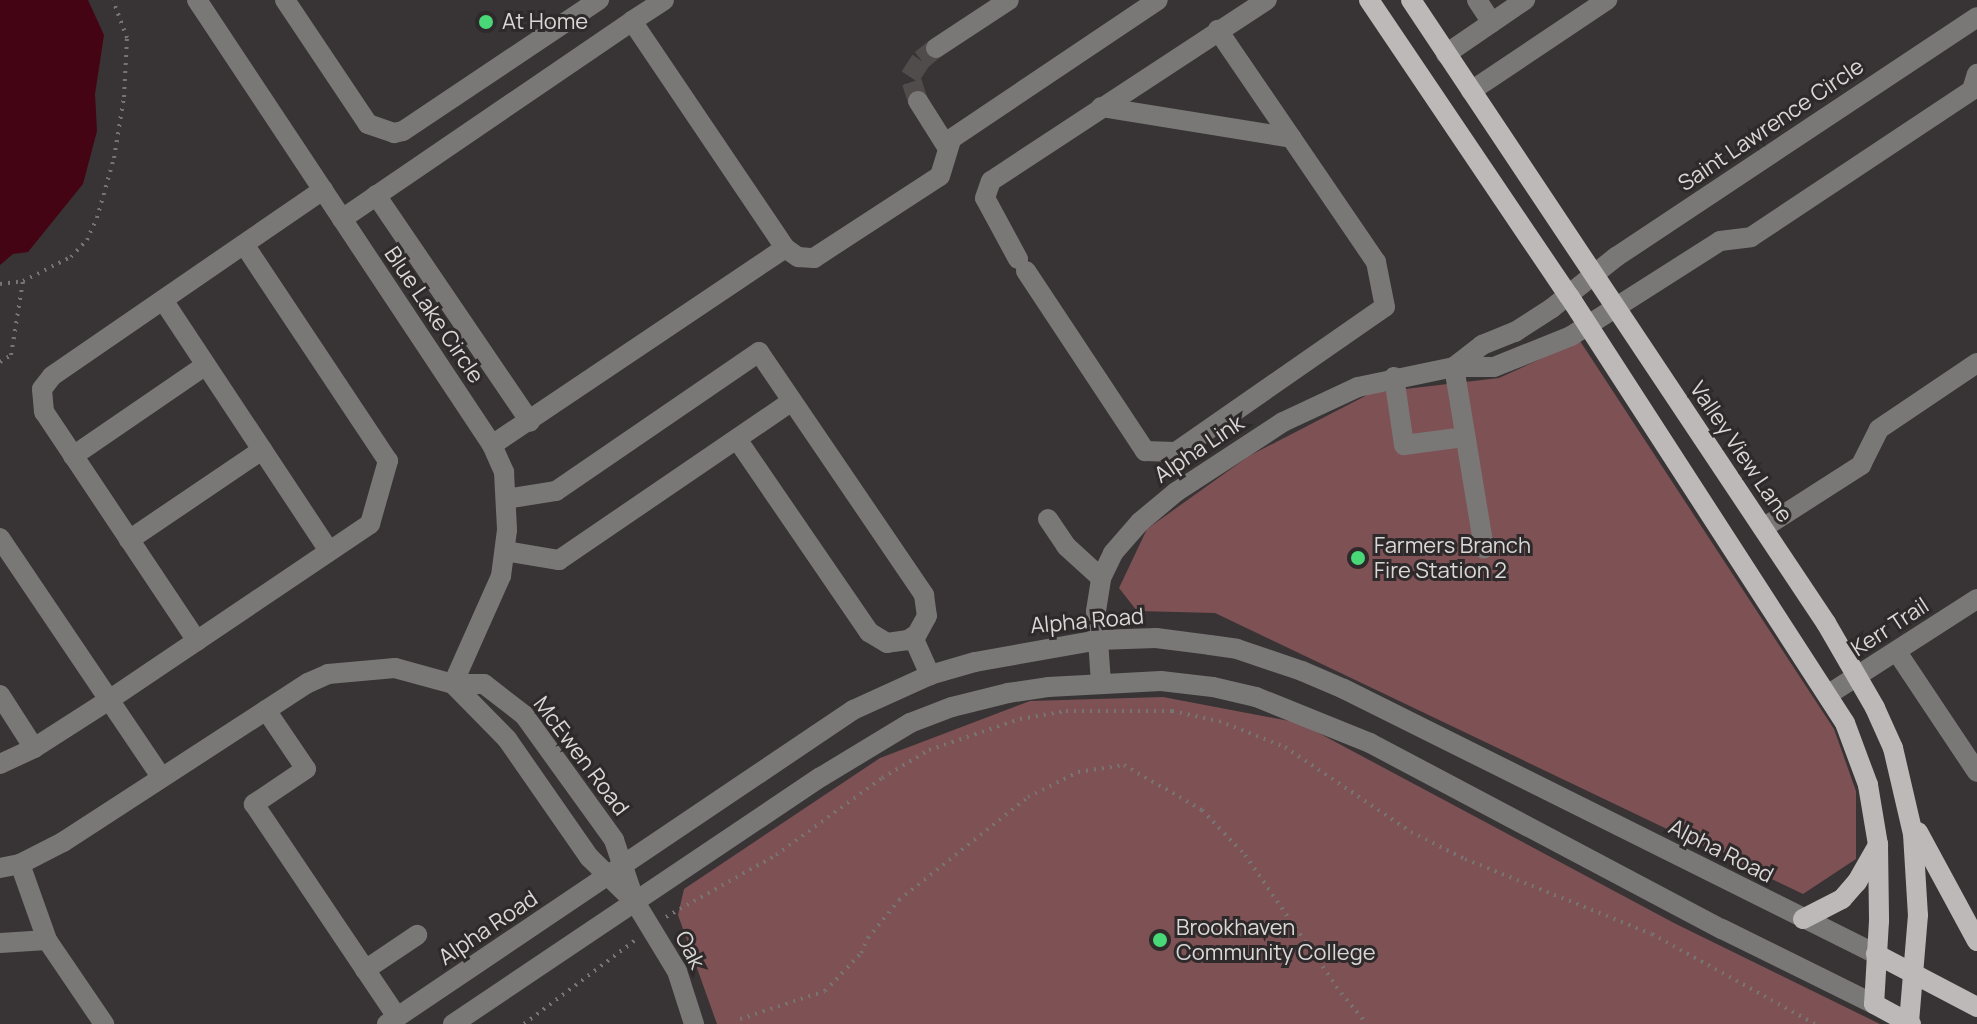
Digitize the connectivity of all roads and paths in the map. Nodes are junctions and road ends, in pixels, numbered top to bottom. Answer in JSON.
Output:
{"nodes":[{"id":1,"x":113,"y":0,"type":"edge"},
{"id":2,"x":197,"y":0,"type":"edge"},
{"id":3,"x":285,"y":0,"type":"edge"},
{"id":4,"x":599,"y":0,"type":"edge"},
{"id":5,"x":664,"y":0,"type":"edge"},
{"id":6,"x":1009,"y":0,"type":"edge"},
{"id":7,"x":1158,"y":0,"type":"edge"},
{"id":8,"x":1267,"y":0,"type":"edge"},
{"id":9,"x":1369,"y":0,"type":"edge"},
{"id":10,"x":1411,"y":0,"type":"edge"},
{"id":11,"x":1477,"y":0,"type":"edge"},
{"id":12,"x":1525,"y":0,"type":"edge"},
{"id":13,"x":1607,"y":0,"type":"edge"},
{"id":14,"x":1977,"y":17,"type":"edge"},
{"id":15,"x":632,"y":21,"type":"junction"},
{"id":16,"x":1492,"y":23,"type":"junction"},
{"id":17,"x":1218,"y":30,"type":"junction"},
{"id":18,"x":940,"y":45,"type":"tunnel mouth"},
{"id":19,"x":1446,"y":54,"type":"junction"},
{"id":20,"x":1975,"y":87,"type":"edge"},
{"id":21,"x":1471,"y":91,"type":"junction"},
{"id":22,"x":918,"y":101,"type":"tunnel mouth"},
{"id":23,"x":1101,"y":107,"type":"junction"},
{"id":24,"x":1292,"y":138,"type":"junction"},
{"id":25,"x":947,"y":147,"type":"junction"},
{"id":26,"x":323,"y":190,"type":"junction"},
{"id":27,"x":376,"y":195,"type":"junction"},
{"id":28,"x":342,"y":219,"type":"junction"},
{"id":29,"x":244,"y":244,"type":"junction"},
{"id":30,"x":785,"y":248,"type":"junction"},
{"id":31,"x":1594,"y":277,"type":"junction"},
{"id":32,"x":23,"y":281,"type":"junction"},
{"id":33,"x":0,"y":284,"type":"edge"},
{"id":34,"x":1569,"y":296,"type":"junction"},
{"id":35,"x":163,"y":300,"type":"junction"},
{"id":36,"x":1616,"y":309,"type":"junction"},
{"id":37,"x":1588,"y":326,"type":"junction"},
{"id":38,"x":0,"y":362,"type":"edge"},
{"id":39,"x":1977,"y":363,"type":"edge"},
{"id":40,"x":206,"y":365,"type":"junction"},
{"id":41,"x":1454,"y":367,"type":"junction"},
{"id":42,"x":1394,"y":377,"type":"junction"},
{"id":43,"x":1263,"y":392,"type":"junction"},
{"id":44,"x":792,"y":401,"type":"junction"},
{"id":45,"x":530,"y":422,"type":"junction"},
{"id":46,"x":1283,"y":422,"type":"junction"},
{"id":47,"x":1465,"y":437,"type":"junction"},
{"id":48,"x":737,"y":439,"type":"junction"},
{"id":49,"x":492,"y":445,"type":"junction"},
{"id":50,"x":262,"y":450,"type":"junction"},
{"id":51,"x":73,"y":456,"type":"junction"},
{"id":52,"x":506,"y":499,"type":"junction"},
{"id":53,"x":1048,"y":519,"type":"dead end"},
{"id":54,"x":1763,"y":528,"type":"junction"},
{"id":55,"x":0,"y":538,"type":"edge"},
{"id":56,"x":129,"y":540,"type":"junction"},
{"id":57,"x":1484,"y":549,"type":"dead end"},
{"id":58,"x":329,"y":551,"type":"junction"},
{"id":59,"x":505,"y":551,"type":"junction"},
{"id":60,"x":1101,"y":578,"type":"junction"},
{"id":61,"x":1977,"y":599,"type":"edge"},
{"id":62,"x":913,"y":637,"type":"junction"},
{"id":63,"x":1098,"y":640,"type":"junction"},
{"id":64,"x":197,"y":641,"type":"junction"},
{"id":65,"x":1897,"y":652,"type":"junction"},
{"id":66,"x":930,"y":675,"type":"junction"},
{"id":67,"x":1860,"y":676,"type":"junction"},
{"id":68,"x":1101,"y":683,"type":"junction"},
{"id":69,"x":453,"y":684,"type":"junction"},
{"id":70,"x":1829,"y":694,"type":"junction"},
{"id":71,"x":0,"y":695,"type":"edge"},
{"id":72,"x":109,"y":700,"type":"junction"},
{"id":73,"x":266,"y":710,"type":"junction"},
{"id":74,"x":34,"y":748,"type":"junction"},
{"id":75,"x":0,"y":764,"type":"edge"},
{"id":76,"x":1977,"y":772,"type":"edge"},
{"id":77,"x":161,"y":777,"type":"junction"},
{"id":78,"x":1909,"y":812,"type":"junction"},
{"id":79,"x":1878,"y":845,"type":"junction"},
{"id":80,"x":10,"y":866,"type":"edge"},
{"id":81,"x":615,"y":871,"type":"junction"},
{"id":82,"x":635,"y":902,"type":"junction"},
{"id":83,"x":681,"y":907,"type":"dead end"},
{"id":84,"x":1803,"y":919,"type":"junction"},
{"id":85,"x":417,"y":935,"type":"dead end"},
{"id":86,"x":47,"y":940,"type":"junction"},
{"id":87,"x":1977,"y":941,"type":"edge"},
{"id":88,"x":0,"y":943,"type":"edge"},
{"id":89,"x":618,"y":953,"type":"dead end"},
{"id":90,"x":1876,"y":954,"type":"junction"},
{"id":91,"x":365,"y":970,"type":"junction"},
{"id":92,"x":1915,"y":974,"type":"junction"},
{"id":93,"x":1874,"y":1004,"type":"junction"},
{"id":94,"x":1977,"y":1007,"type":"edge"},
{"id":95,"x":740,"y":1019,"type":"dead end"},
{"id":96,"x":392,"y":1021,"type":"edge"},
{"id":97,"x":1910,"y":1023,"type":"edge"},
{"id":98,"x":104,"y":1024,"type":"edge"},
{"id":99,"x":453,"y":1024,"type":"edge"},
{"id":100,"x":524,"y":1024,"type":"edge"},
{"id":101,"x":694,"y":1024,"type":"edge"},
{"id":102,"x":1367,"y":1024,"type":"edge"},
{"id":103,"x":1815,"y":1024,"type":"edge"}],
"edges":[{"from":1,"to":32,"type":"path"},
{"from":2,"to":26,"type":"street","name":"Blue Lake Circle"},
{"from":3,"to":4,"type":"street"},
{"from":5,"to":15,"type":"street"},
{"from":6,"to":18,"type":"street"},
{"from":7,"to":25,"type":"street"},
{"from":8,"to":17,"type":"street"},
{"from":9,"to":34,"type":"main road"},
{"from":10,"to":19,"type":"main road","name":"Valley View Lane"},
{"from":11,"to":16,"type":"street"},
{"from":12,"to":16,"type":"street"},
{"from":13,"to":21,"type":"street"},
{"from":14,"to":31,"type":"street","name":"Saint Lawrence Circle"},
{"from":15,"to":27,"type":"street"},
{"from":15,"to":30,"type":"street"},
{"from":16,"to":19,"type":"street"},
{"from":17,"to":23,"type":"street"},
{"from":17,"to":24,"type":"street"},
{"from":19,"to":21,"type":"main road","name":"Valley View Lane"},
{"from":20,"to":36,"type":"street","name":"Alpha Link"},
{"from":21,"to":31,"type":"main road","name":"Valley View Lane"},
{"from":22,"to":25,"type":"street"},
{"from":23,"to":24,"type":"street"},
{"from":23,"to":43,"type":"street"},
{"from":24,"to":43,"type":"street"},
{"from":25,"to":30,"type":"street"},
{"from":26,"to":28,"type":"street","name":"Blue Lake Circle"},
{"from":26,"to":29,"type":"street"},
{"from":27,"to":28,"type":"street"},
{"from":27,"to":45,"type":"street"},
{"from":28,"to":49,"type":"street","name":"Blue Lake Circle"},
{"from":29,"to":35,"type":"street"},
{"from":29,"to":58,"type":"street"},
{"from":30,"to":45,"type":"street"},
{"from":31,"to":34,"type":"street","name":"Alpha Link"},
{"from":31,"to":36,"type":"main road","name":"Valley View Lane"},
{"from":32,"to":33,"type":"path"},
{"from":32,"to":38,"type":"path"},
{"from":34,"to":37,"type":"main road"},
{"from":34,"to":41,"type":"street","name":"Alpha Link"},
{"from":35,"to":40,"type":"street"},
{"from":35,"to":51,"type":"street"},
{"from":36,"to":37,"type":"street","name":"Alpha Link"},
{"from":36,"to":54,"type":"main road","name":"Valley View Lane"},
{"from":37,"to":41,"type":"street","name":"Alpha Link"},
{"from":37,"to":70,"type":"main road"},
{"from":39,"to":54,"type":"street"},
{"from":40,"to":50,"type":"street"},
{"from":40,"to":51,"type":"street"},
{"from":41,"to":42,"type":"street","name":"Alpha Link"},
{"from":41,"to":47,"type":"street"},
{"from":42,"to":46,"type":"street","name":"Alpha Link"},
{"from":42,"to":47,"type":"street"},
{"from":43,"to":46,"type":"street"},
{"from":44,"to":48,"type":"street"},
{"from":44,"to":52,"type":"street"},
{"from":44,"to":62,"type":"street"},
{"from":45,"to":49,"type":"street"},
{"from":46,"to":60,"type":"street","name":"Alpha Link"},
{"from":47,"to":57,"type":"street"},
{"from":48,"to":59,"type":"street"},
{"from":48,"to":62,"type":"street"},
{"from":49,"to":52,"type":"street","name":"Blue Lake Circle"},
{"from":50,"to":56,"type":"street"},
{"from":50,"to":58,"type":"street"},
{"from":51,"to":56,"type":"street"},
{"from":52,"to":59,"type":"street","name":"Blue Lake Circle"},
{"from":53,"to":60,"type":"street"},
{"from":54,"to":67,"type":"main road","name":"Valley View Lane"},
{"from":55,"to":72,"type":"street"},
{"from":56,"to":64,"type":"street"},
{"from":58,"to":64,"type":"street"},
{"from":59,"to":69,"type":"street","name":"Blue Lake Circle"},
{"from":60,"to":63,"type":"street","name":"Alpha Link"},
{"from":61,"to":65,"type":"street","name":"Kerr Trail"},
{"from":62,"to":66,"type":"street"},
{"from":63,"to":66,"type":"street","name":"Alpha Road"},
{"from":63,"to":68,"type":"street","name":"Alpha Link"},
{"from":63,"to":84,"type":"street","name":"Alpha Road"},
{"from":64,"to":72,"type":"street"},
{"from":65,"to":67,"type":"street","name":"Kerr Trail"},
{"from":65,"to":76,"type":"street"},
{"from":66,"to":81,"type":"street","name":"Alpha Road"},
{"from":67,"to":70,"type":"street","name":"Kerr Trail"},
{"from":67,"to":78,"type":"main road","name":"Valley View Lane"},
{"from":68,"to":82,"type":"street"},
{"from":68,"to":93,"type":"street"},
{"from":69,"to":73,"type":"street","name":"McEwen Road"},
{"from":69,"to":81,"type":"street","name":"McEwen Road"},
{"from":69,"to":81,"type":"street","name":"McEwen Road"},
{"from":70,"to":79,"type":"main road"},
{"from":71,"to":74,"type":"street"},
{"from":72,"to":74,"type":"street"},
{"from":72,"to":77,"type":"street"},
{"from":73,"to":77,"type":"street","name":"McEwen Road"},
{"from":73,"to":91,"type":"street"},
{"from":74,"to":75,"type":"street"},
{"from":77,"to":80,"type":"street","name":"McEwen Road"},
{"from":78,"to":87,"type":"main road"},
{"from":78,"to":92,"type":"main road","name":"Valley View Lane"},
{"from":79,"to":84,"type":"main road"},
{"from":79,"to":90,"type":"main road"},
{"from":80,"to":86,"type":"street"},
{"from":81,"to":82,"type":"street","name":"McEwen Road"},
{"from":81,"to":96,"type":"street","name":"Alpha Road"},
{"from":82,"to":99,"type":"street"},
{"from":82,"to":101,"type":"street","name":"Oak"},
{"from":83,"to":103,"type":"path"},
{"from":84,"to":90,"type":"street","name":"Alpha Road"},
{"from":85,"to":91,"type":"street"},
{"from":86,"to":88,"type":"street"},
{"from":86,"to":98,"type":"street"},
{"from":89,"to":100,"type":"path"},
{"from":90,"to":92,"type":"main road"},
{"from":90,"to":93,"type":"main road"},
{"from":91,"to":96,"type":"street"},
{"from":92,"to":94,"type":"main road"},
{"from":92,"to":97,"type":"main road","name":"Valley View Lane"},
{"from":93,"to":97,"type":"main road","name":"Valley View Lane"},
{"from":95,"to":102,"type":"path"}]}
